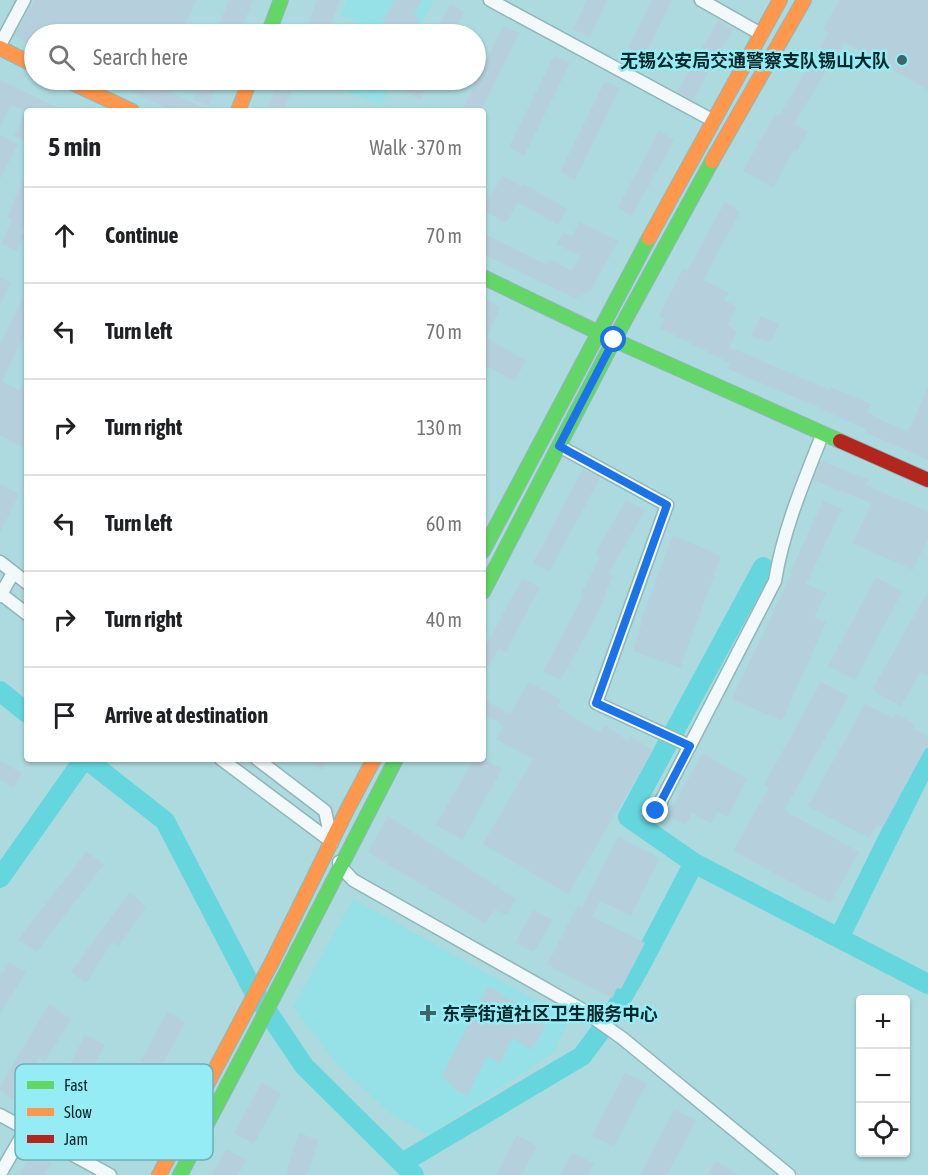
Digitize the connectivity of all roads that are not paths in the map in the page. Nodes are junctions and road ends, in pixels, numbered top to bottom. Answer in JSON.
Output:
{"nodes":[{"id":1,"x":24,"y":0,"type":"edge"},
{"id":2,"x":270,"y":0,"type":"edge"},
{"id":3,"x":281,"y":0,"type":"edge"},
{"id":4,"x":490,"y":0,"type":"edge"},
{"id":5,"x":701,"y":0,"type":"edge"},
{"id":6,"x":780,"y":0,"type":"edge"},
{"id":7,"x":804,"y":0,"type":"edge"},
{"id":8,"x":260,"y":24,"type":"edge"},
{"id":9,"x":272,"y":24,"type":"edge"},
{"id":10,"x":761,"y":34,"type":"junction"},
{"id":11,"x":0,"y":47,"type":"edge"},
{"id":12,"x":24,"y":60,"type":"edge"},
{"id":13,"x":87,"y":90,"type":"edge"},
{"id":14,"x":235,"y":90,"type":"edge"},
{"id":15,"x":246,"y":90,"type":"edge"},
{"id":16,"x":126,"y":108,"type":"edge"},
{"id":17,"x":227,"y":108,"type":"edge"},
{"id":18,"x":239,"y":108,"type":"edge"},
{"id":19,"x":712,"y":120,"type":"junction"},
{"id":20,"x":486,"y":278,"type":"edge"},
{"id":21,"x":599,"y":331,"type":"junction"},
{"id":22,"x":614,"y":340,"type":"junction"},
{"id":23,"x":824,"y":433,"type":"junction"},
{"id":24,"x":559,"y":446,"type":"junction"},
{"id":25,"x":928,"y":480,"type":"edge"},
{"id":26,"x":486,"y":546,"type":"edge"},
{"id":27,"x":0,"y":562,"type":"edge"},
{"id":28,"x":13,"y":573,"type":"junction"},
{"id":29,"x":24,"y":581,"type":"edge"},
{"id":30,"x":486,"y":586,"type":"edge"},
{"id":31,"x":0,"y":595,"type":"edge"},
{"id":32,"x":24,"y":612,"type":"edge"},
{"id":33,"x":690,"y":746,"type":"junction"},
{"id":34,"x":224,"y":762,"type":"edge"},
{"id":35,"x":261,"y":762,"type":"edge"},
{"id":36,"x":372,"y":762,"type":"edge"},
{"id":37,"x":394,"y":762,"type":"edge"},
{"id":38,"x":656,"y":811,"type":"dead end"},
{"id":39,"x":332,"y":842,"type":"junction"},
{"id":40,"x":341,"y":867,"type":"junction"},
{"id":41,"x":213,"y":1074,"type":"edge"},
{"id":42,"x":213,"y":1112,"type":"edge"},
{"id":43,"x":0,"y":1115,"type":"edge"},
{"id":44,"x":15,"y":1123,"type":"edge"},
{"id":45,"x":15,"y":1148,"type":"edge"},
{"id":46,"x":83,"y":1160,"type":"edge"},
{"id":47,"x":167,"y":1160,"type":"edge"},
{"id":48,"x":188,"y":1160,"type":"edge"},
{"id":49,"x":0,"y":1174,"type":"edge"},
{"id":50,"x":110,"y":1175,"type":"edge"},
{"id":51,"x":159,"y":1175,"type":"edge"},
{"id":52,"x":180,"y":1175,"type":"edge"},
{"id":53,"x":789,"y":1175,"type":"edge"}],
"edges":[{"from":1,"to":11,"type":"street"},
{"from":2,"to":8,"type":"main road"},
{"from":3,"to":9,"type":"main road"},
{"from":4,"to":19,"type":"street"},
{"from":5,"to":10,"type":"street"},
{"from":6,"to":10,"type":"main road"},
{"from":7,"to":22,"type":"main road"},
{"from":10,"to":19,"type":"main road"},
{"from":11,"to":12,"type":"main road"},
{"from":13,"to":16,"type":"main road"},
{"from":14,"to":17,"type":"main road"},
{"from":15,"to":18,"type":"main road"},
{"from":19,"to":21,"type":"main road"},
{"from":20,"to":21,"type":"main road"},
{"from":21,"to":22,"type":"main road"},
{"from":21,"to":26,"type":"main road"},
{"from":22,"to":23,"type":"main road"},
{"from":22,"to":24,"type":"main road"},
{"from":23,"to":25,"type":"main road"},
{"from":23,"to":33,"type":"street"},
{"from":24,"to":30,"type":"main road"},
{"from":24,"to":33,"type":"street"},
{"from":27,"to":28,"type":"street"},
{"from":28,"to":29,"type":"street"},
{"from":28,"to":31,"type":"street"},
{"from":31,"to":32,"type":"street"},
{"from":33,"to":38,"type":"street"},
{"from":34,"to":39,"type":"street"},
{"from":35,"to":39,"type":"street"},
{"from":36,"to":39,"type":"main road"},
{"from":37,"to":40,"type":"main road"},
{"from":39,"to":40,"type":"street"},
{"from":39,"to":41,"type":"main road"},
{"from":40,"to":42,"type":"main road"},
{"from":40,"to":53,"type":"street"},
{"from":43,"to":44,"type":"street"},
{"from":45,"to":49,"type":"street"},
{"from":46,"to":50,"type":"street"},
{"from":47,"to":51,"type":"main road"},
{"from":48,"to":52,"type":"main road"}]}
